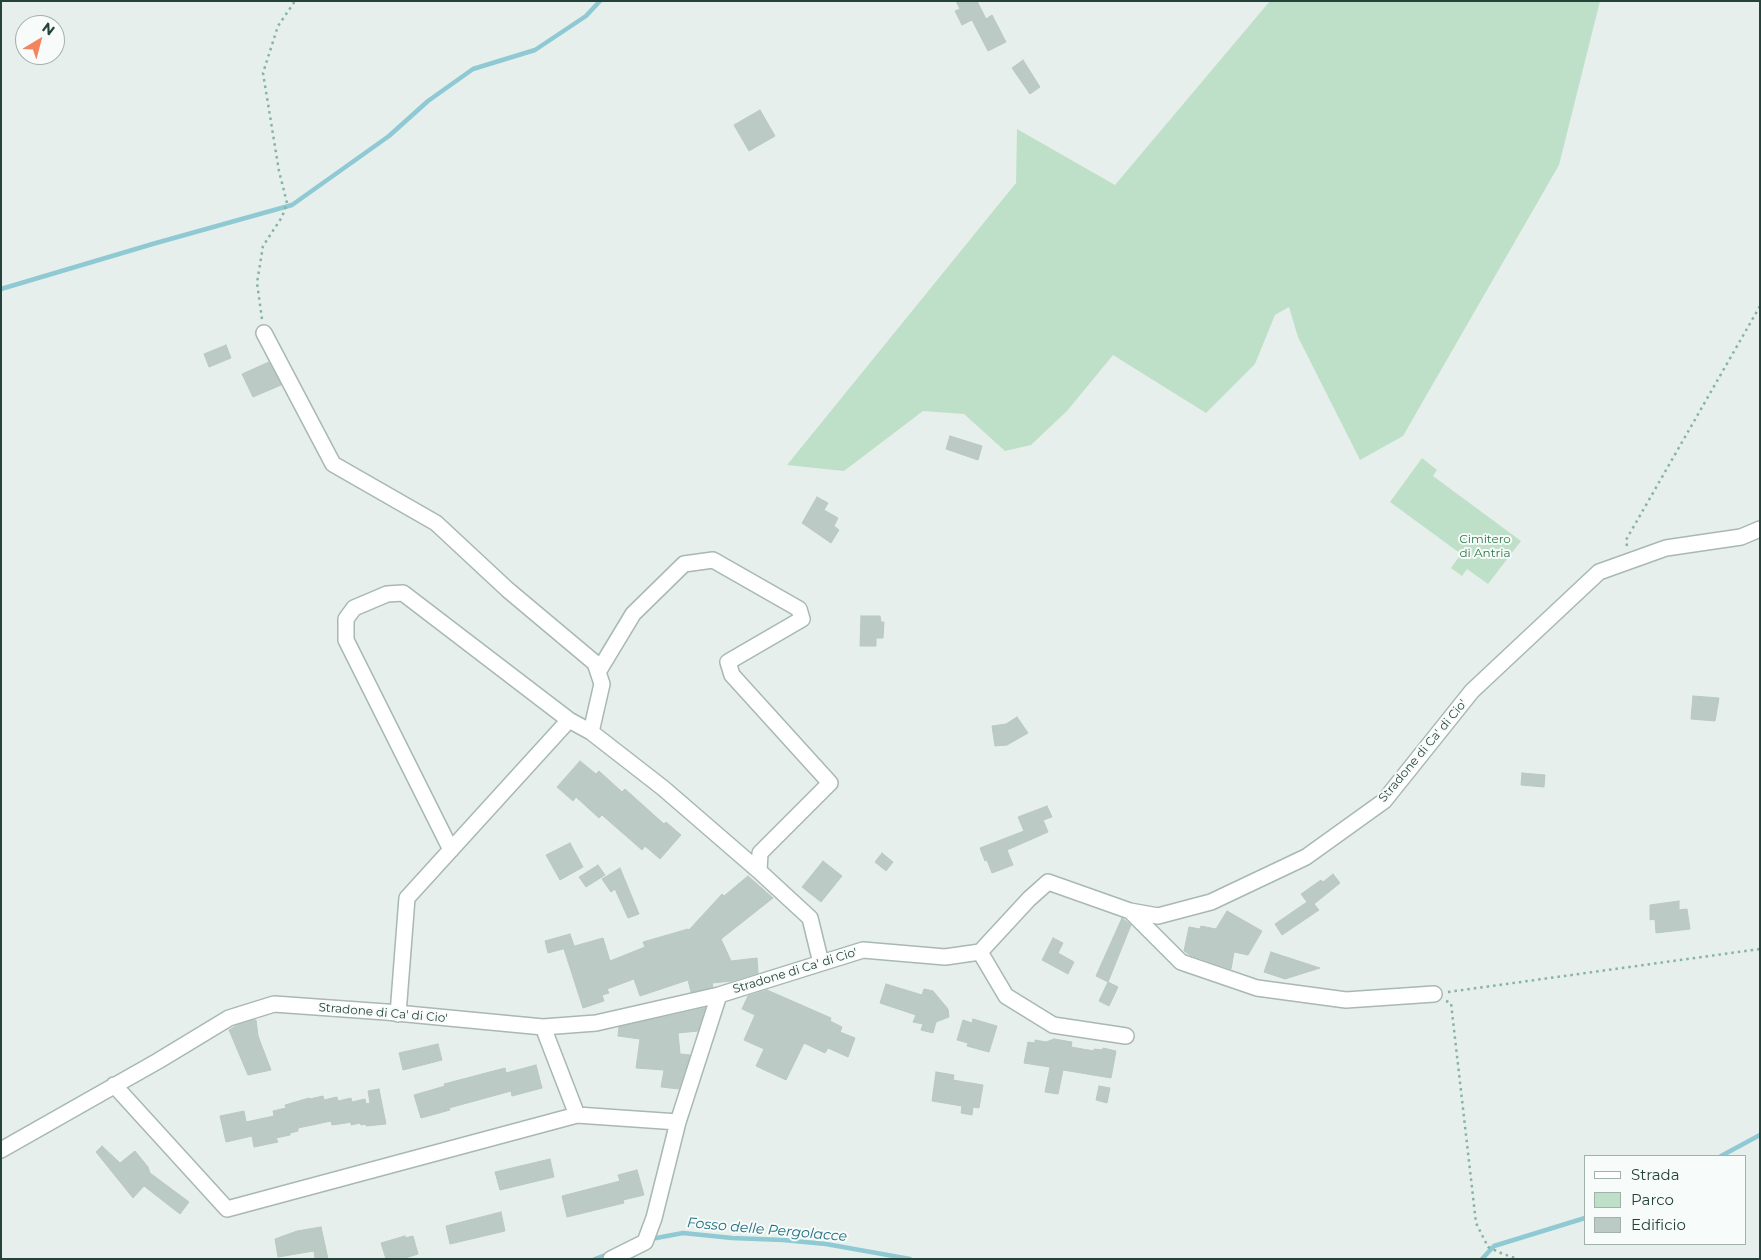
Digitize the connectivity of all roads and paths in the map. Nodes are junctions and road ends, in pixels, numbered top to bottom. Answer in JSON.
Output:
{"nodes":[{"id":1,"x":296,"y":1,"type":"edge"},
{"id":2,"x":1760,"y":306,"type":"edge"},
{"id":3,"x":264,"y":333,"type":"joint"},
{"id":4,"x":1760,"y":529,"type":"edge"},
{"id":5,"x":1629,"y":561,"type":"junction"},
{"id":6,"x":598,"y":672,"type":"junction"},
{"id":7,"x":569,"y":720,"type":"junction"},
{"id":8,"x":591,"y":732,"type":"junction"},
{"id":9,"x":451,"y":850,"type":"junction"},
{"id":10,"x":759,"y":871,"type":"junction"},
{"id":11,"x":1130,"y":911,"type":"junction"},
{"id":12,"x":1760,"y":949,"type":"edge"},
{"id":13,"x":980,"y":952,"type":"junction"},
{"id":14,"x":821,"y":963,"type":"junction"},
{"id":15,"x":1434,"y":994,"type":"junction"},
{"id":16,"x":719,"y":995,"type":"junction"},
{"id":17,"x":398,"y":1014,"type":"junction"},
{"id":18,"x":543,"y":1028,"type":"junction"},
{"id":19,"x":1126,"y":1036,"type":"dead end"},
{"id":20,"x":114,"y":1085,"type":"junction"},
{"id":21,"x":577,"y":1115,"type":"junction"},
{"id":22,"x":678,"y":1122,"type":"junction"},
{"id":23,"x":1,"y":1150,"type":"edge"},
{"id":24,"x":612,"y":1259,"type":"edge"},
{"id":25,"x":1518,"y":1259,"type":"edge"}],
"edges":[{"from":1,"to":3,"type":"path"},
{"from":2,"to":5,"type":"path"},
{"from":3,"to":6,"type":"street"},
{"from":4,"to":5,"type":"street","name":"Stradone di Ca' di Cio'"},
{"from":5,"to":11,"type":"street","name":"Stradone di Ca' di Cio'"},
{"from":6,"to":8,"type":"street"},
{"from":6,"to":10,"type":"street"},
{"from":7,"to":8,"type":"street"},
{"from":7,"to":9,"type":"street"},
{"from":7,"to":9,"type":"street"},
{"from":8,"to":10,"type":"street"},
{"from":9,"to":17,"type":"street"},
{"from":10,"to":14,"type":"street"},
{"from":11,"to":13,"type":"street","name":"Stradone di Ca' di Cio'"},
{"from":11,"to":15,"type":"street"},
{"from":12,"to":15,"type":"path"},
{"from":13,"to":14,"type":"street","name":"Stradone di Ca' di Cio'"},
{"from":13,"to":19,"type":"street"},
{"from":14,"to":16,"type":"street","name":"Stradone di Ca' di Cio'"},
{"from":15,"to":25,"type":"path"},
{"from":16,"to":18,"type":"street","name":"Stradone di Ca' di Cio'"},
{"from":16,"to":22,"type":"street"},
{"from":17,"to":18,"type":"street","name":"Stradone di Ca' di Cio'"},
{"from":17,"to":20,"type":"street","name":"Stradone di Ca' di Cio'"},
{"from":18,"to":21,"type":"street"},
{"from":20,"to":21,"type":"street"},
{"from":20,"to":23,"type":"street","name":"Stradone di Ca' di Cio'"},
{"from":21,"to":22,"type":"street"},
{"from":22,"to":24,"type":"street"}]}
